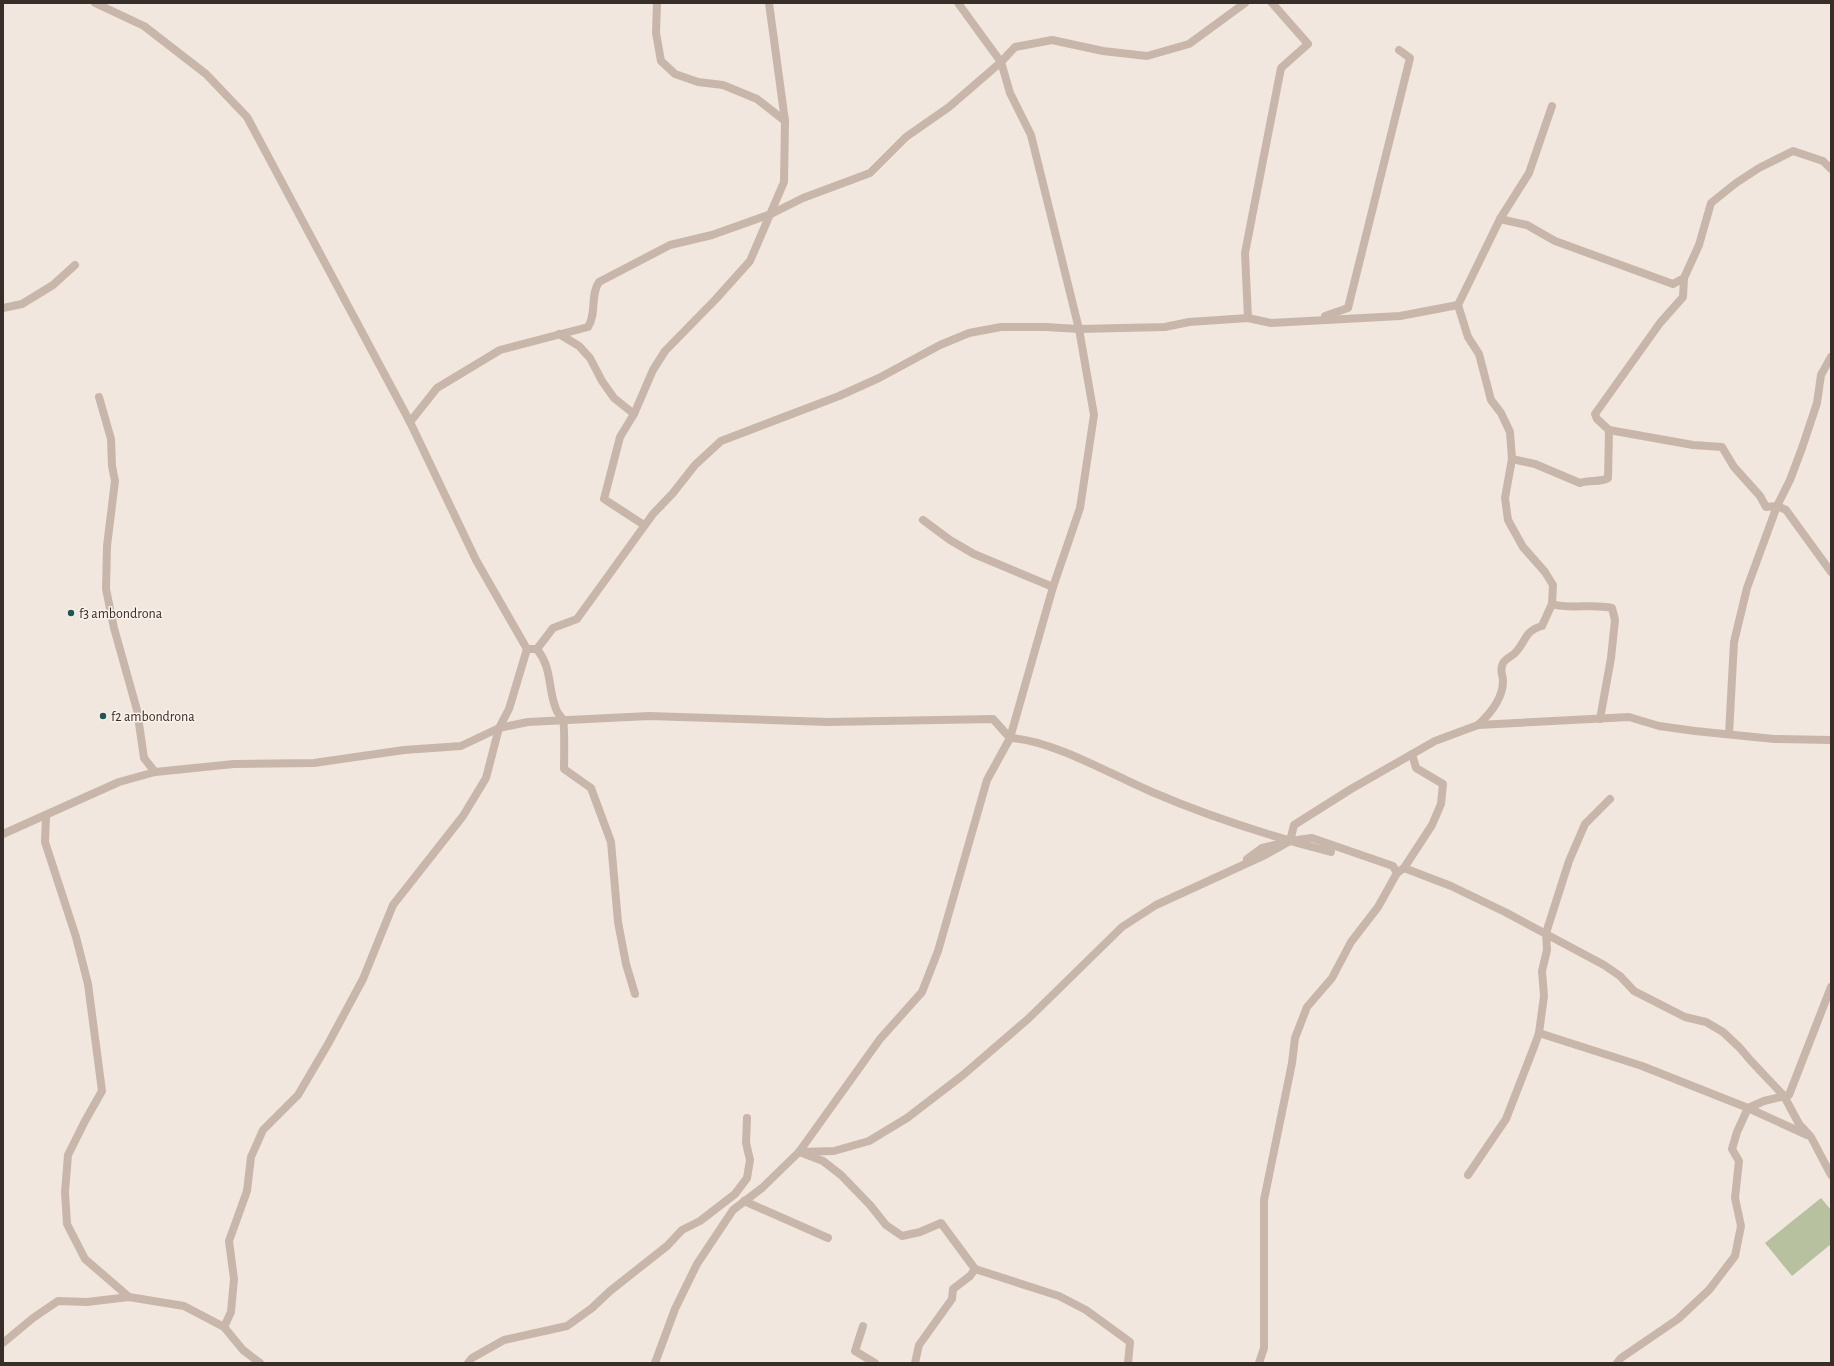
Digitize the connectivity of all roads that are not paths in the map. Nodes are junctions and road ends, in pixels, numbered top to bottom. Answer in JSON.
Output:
{"nodes":[{"id":1,"x":95,"y":3,"type":"edge"},
{"id":2,"x":657,"y":3,"type":"edge"},
{"id":3,"x":769,"y":3,"type":"edge"},
{"id":4,"x":958,"y":3,"type":"edge"},
{"id":5,"x":1245,"y":3,"type":"edge"},
{"id":6,"x":1272,"y":3,"type":"edge"},
{"id":7,"x":1399,"y":50,"type":"dead end"},
{"id":8,"x":1001,"y":62,"type":"junction"},
{"id":9,"x":1552,"y":106,"type":"dead end"},
{"id":10,"x":785,"y":121,"type":"junction"},
{"id":11,"x":1831,"y":169,"type":"edge"},
{"id":12,"x":771,"y":214,"type":"junction"},
{"id":13,"x":1500,"y":219,"type":"junction"},
{"id":14,"x":75,"y":266,"type":"dead end"},
{"id":15,"x":1684,"y":278,"type":"junction"},
{"id":16,"x":1458,"y":305,"type":"junction"},
{"id":17,"x":3,"y":308,"type":"edge"},
{"id":18,"x":1248,"y":318,"type":"junction"},
{"id":19,"x":1315,"y":319,"type":"junction"},
{"id":20,"x":1079,"y":329,"type":"junction"},
{"id":21,"x":559,"y":334,"type":"junction"},
{"id":22,"x":1831,"y":357,"type":"edge"},
{"id":23,"x":99,"y":397,"type":"dead end"},
{"id":24,"x":634,"y":414,"type":"junction"},
{"id":25,"x":410,"y":422,"type":"junction"},
{"id":26,"x":1609,"y":430,"type":"junction"},
{"id":27,"x":1512,"y":459,"type":"junction"},
{"id":28,"x":1777,"y":506,"type":"junction"},
{"id":29,"x":923,"y":520,"type":"dead end"},
{"id":30,"x":644,"y":525,"type":"junction"},
{"id":31,"x":1831,"y":572,"type":"edge"},
{"id":32,"x":1053,"y":587,"type":"junction"},
{"id":33,"x":1552,"y":604,"type":"junction"},
{"id":34,"x":527,"y":649,"type":"junction"},
{"id":35,"x":537,"y":649,"type":"junction"},
{"id":36,"x":1600,"y":719,"type":"junction"},
{"id":37,"x":563,"y":720,"type":"junction"},
{"id":38,"x":1478,"y":725,"type":"junction"},
{"id":39,"x":499,"y":728,"type":"junction"},
{"id":40,"x":1729,"y":734,"type":"junction"},
{"id":41,"x":1010,"y":738,"type":"junction"},
{"id":42,"x":1831,"y":740,"type":"edge"},
{"id":43,"x":1412,"y":754,"type":"junction"},
{"id":44,"x":154,"y":772,"type":"junction"},
{"id":45,"x":1610,"y":799,"type":"dead end"},
{"id":46,"x":46,"y":815,"type":"junction"},
{"id":47,"x":3,"y":834,"type":"edge"},
{"id":48,"x":1290,"y":841,"type":"junction"},
{"id":49,"x":1331,"y":852,"type":"dead end"},
{"id":50,"x":1404,"y":868,"type":"junction"},
{"id":51,"x":1397,"y":873,"type":"junction"},
{"id":52,"x":1546,"y":933,"type":"junction"},
{"id":53,"x":1831,"y":988,"type":"edge"},
{"id":54,"x":635,"y":994,"type":"dead end"},
{"id":55,"x":1539,"y":1033,"type":"junction"},
{"id":56,"x":1784,"y":1096,"type":"junction"},
{"id":57,"x":1748,"y":1108,"type":"junction"},
{"id":58,"x":747,"y":1118,"type":"dead end"},
{"id":59,"x":1811,"y":1137,"type":"junction"},
{"id":60,"x":799,"y":1152,"type":"junction"},
{"id":61,"x":1831,"y":1172,"type":"edge"},
{"id":62,"x":1468,"y":1175,"type":"dead end"},
{"id":63,"x":744,"y":1201,"type":"junction"},
{"id":64,"x":828,"y":1238,"type":"dead end"},
{"id":65,"x":975,"y":1268,"type":"junction"},
{"id":66,"x":129,"y":1297,"type":"junction"},
{"id":67,"x":864,"y":1326,"type":"dead end"},
{"id":68,"x":224,"y":1327,"type":"junction"},
{"id":69,"x":3,"y":1343,"type":"edge"},
{"id":70,"x":260,"y":1363,"type":"edge"},
{"id":71,"x":468,"y":1363,"type":"edge"},
{"id":72,"x":655,"y":1363,"type":"edge"},
{"id":73,"x":874,"y":1363,"type":"edge"},
{"id":74,"x":914,"y":1363,"type":"edge"},
{"id":75,"x":1128,"y":1363,"type":"edge"},
{"id":76,"x":1259,"y":1363,"type":"edge"},
{"id":77,"x":1617,"y":1363,"type":"edge"}],
"edges":[{"from":1,"to":25,"type":"street"},
{"from":2,"to":10,"type":"street"},
{"from":3,"to":10,"type":"street"},
{"from":4,"to":8,"type":"street"},
{"from":5,"to":8,"type":"street"},
{"from":6,"to":18,"type":"street"},
{"from":7,"to":19,"type":"street"},
{"from":8,"to":12,"type":"street"},
{"from":8,"to":20,"type":"street"},
{"from":9,"to":13,"type":"street"},
{"from":10,"to":12,"type":"street"},
{"from":11,"to":15,"type":"street"},
{"from":12,"to":21,"type":"street"},
{"from":12,"to":24,"type":"street"},
{"from":13,"to":15,"type":"street"},
{"from":13,"to":16,"type":"street"},
{"from":14,"to":17,"type":"street"},
{"from":15,"to":26,"type":"street"},
{"from":16,"to":19,"type":"street"},
{"from":16,"to":27,"type":"street"},
{"from":18,"to":19,"type":"street"},
{"from":18,"to":20,"type":"street"},
{"from":20,"to":30,"type":"street"},
{"from":20,"to":32,"type":"street"},
{"from":21,"to":24,"type":"street"},
{"from":21,"to":25,"type":"street"},
{"from":22,"to":28,"type":"street"},
{"from":23,"to":44,"type":"street"},
{"from":24,"to":30,"type":"street"},
{"from":25,"to":34,"type":"street"},
{"from":26,"to":27,"type":"street"},
{"from":26,"to":28,"type":"street"},
{"from":27,"to":33,"type":"street"},
{"from":28,"to":31,"type":"street"},
{"from":28,"to":40,"type":"street"},
{"from":29,"to":32,"type":"street"},
{"from":30,"to":35,"type":"street"},
{"from":32,"to":41,"type":"street"},
{"from":33,"to":36,"type":"street"},
{"from":33,"to":38,"type":"street"},
{"from":34,"to":35,"type":"street"},
{"from":34,"to":39,"type":"street"},
{"from":35,"to":37,"type":"street"},
{"from":36,"to":38,"type":"street"},
{"from":36,"to":40,"type":"street"},
{"from":37,"to":39,"type":"street"},
{"from":37,"to":41,"type":"street"},
{"from":37,"to":54,"type":"street"},
{"from":38,"to":43,"type":"street"},
{"from":39,"to":44,"type":"street"},
{"from":39,"to":68,"type":"street"},
{"from":40,"to":42,"type":"street"},
{"from":41,"to":48,"type":"street"},
{"from":41,"to":60,"type":"street"},
{"from":43,"to":48,"type":"street"},
{"from":43,"to":50,"type":"street"},
{"from":44,"to":46,"type":"street"},
{"from":45,"to":52,"type":"street"},
{"from":46,"to":47,"type":"street"},
{"from":46,"to":66,"type":"street"},
{"from":48,"to":49,"type":"street"},
{"from":48,"to":51,"type":"street"},
{"from":48,"to":60,"type":"street"},
{"from":50,"to":51,"type":"street"},
{"from":50,"to":52,"type":"street"},
{"from":51,"to":76,"type":"street"},
{"from":52,"to":55,"type":"street"},
{"from":52,"to":56,"type":"street"},
{"from":53,"to":56,"type":"street"},
{"from":55,"to":57,"type":"street"},
{"from":55,"to":62,"type":"street"},
{"from":56,"to":57,"type":"street"},
{"from":56,"to":59,"type":"street"},
{"from":57,"to":59,"type":"street"},
{"from":57,"to":77,"type":"street"},
{"from":58,"to":71,"type":"street"},
{"from":59,"to":61,"type":"street"},
{"from":60,"to":63,"type":"street"},
{"from":60,"to":65,"type":"street"},
{"from":63,"to":64,"type":"street"},
{"from":63,"to":72,"type":"street"},
{"from":65,"to":74,"type":"street"},
{"from":65,"to":75,"type":"street"},
{"from":66,"to":68,"type":"street"},
{"from":66,"to":69,"type":"street"},
{"from":67,"to":73,"type":"street"},
{"from":68,"to":70,"type":"street"}]}
